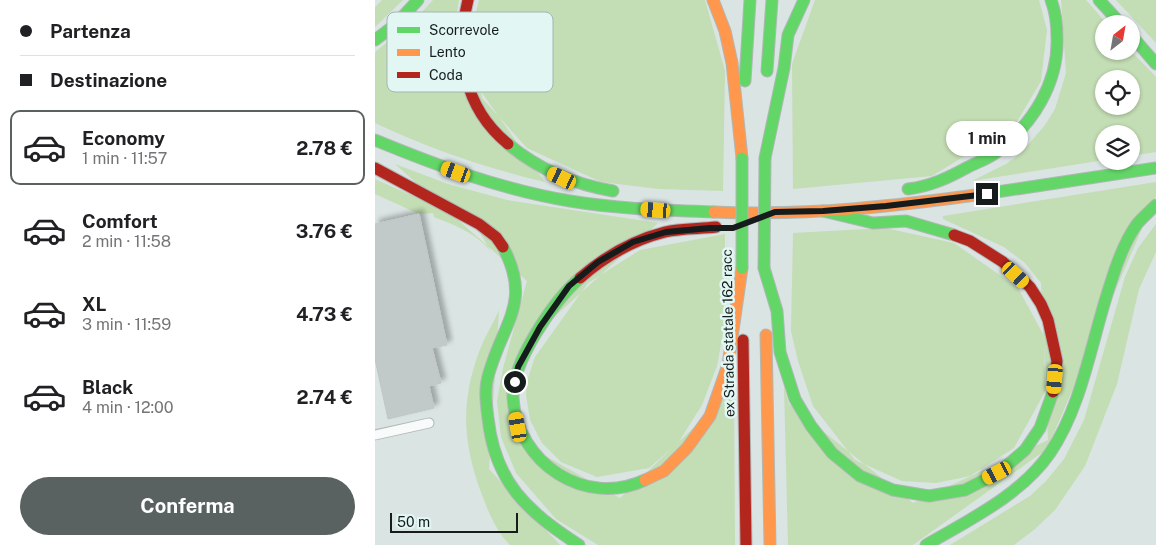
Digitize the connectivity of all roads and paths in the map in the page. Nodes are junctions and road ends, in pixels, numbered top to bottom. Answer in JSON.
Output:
{"nodes":[{"id":1,"x":418,"y":0,"type":"edge"},
{"id":2,"x":713,"y":0,"type":"edge"},
{"id":3,"x":750,"y":0,"type":"edge"},
{"id":4,"x":772,"y":0,"type":"edge"},
{"id":5,"x":804,"y":0,"type":"edge"},
{"id":6,"x":1051,"y":0,"type":"edge"},
{"id":7,"x":1099,"y":0,"type":"edge"},
{"id":8,"x":407,"y":12,"type":"edge"},
{"id":9,"x":1113,"y":15,"type":"edge"},
{"id":10,"x":387,"y":31,"type":"edge"},
{"id":11,"x":375,"y":40,"type":"edge"},
{"id":12,"x":1140,"y":45,"type":"edge"},
{"id":13,"x":1156,"y":64,"type":"edge"},
{"id":14,"x":767,"y":82,"type":"dead end"},
{"id":15,"x":471,"y":92,"type":"edge"},
{"id":16,"x":766,"y":101,"type":"dead end"},
{"id":17,"x":375,"y":140,"type":"edge"},
{"id":18,"x":742,"y":158,"type":"junction"},
{"id":19,"x":765,"y":158,"type":"junction"},
{"id":20,"x":375,"y":168,"type":"edge"},
{"id":21,"x":1156,"y":168,"type":"edge"},
{"id":22,"x":899,"y":190,"type":"dead end"},
{"id":23,"x":628,"y":193,"type":"dead end"},
{"id":24,"x":833,"y":198,"type":"dead end"},
{"id":25,"x":677,"y":199,"type":"dead end"},
{"id":26,"x":1156,"y":205,"type":"edge"},
{"id":27,"x":823,"y":211,"type":"junction"},
{"id":28,"x":775,"y":212,"type":"junction"},
{"id":29,"x":721,"y":213,"type":"junction"},
{"id":30,"x":790,"y":213,"type":"junction"},
{"id":31,"x":742,"y":268,"type":"junction"},
{"id":32,"x":764,"y":268,"type":"junction"},
{"id":33,"x":765,"y":308,"type":"dead end"},
{"id":34,"x":765,"y":328,"type":"dead end"},
{"id":35,"x":429,"y":423,"type":"dead end"},
{"id":36,"x":375,"y":435,"type":"edge"},
{"id":37,"x":579,"y":545,"type":"edge"},
{"id":38,"x":746,"y":545,"type":"edge"},
{"id":39,"x":770,"y":545,"type":"edge"},
{"id":40,"x":926,"y":545,"type":"edge"}],
"edges":[{"from":1,"to":8,"type":"highway"},
{"from":2,"to":18,"type":"highway"},
{"from":3,"to":18,"type":"highway","name":"ex Strada statale 162 racc"},
{"from":4,"to":14,"type":"highway"},
{"from":5,"to":19,"type":"highway"},
{"from":6,"to":22,"type":"highway"},
{"from":7,"to":9,"type":"highway"},
{"from":10,"to":11,"type":"highway"},
{"from":12,"to":13,"type":"highway"},
{"from":15,"to":23,"type":"highway"},
{"from":16,"to":19,"type":"highway"},
{"from":17,"to":29,"type":"highway"},
{"from":18,"to":31,"type":"highway","name":"ex Strada statale 162 racc","bridge":true},
{"from":19,"to":32,"type":"highway","bridge":true},
{"from":20,"to":37,"type":"highway"},
{"from":21,"to":27,"type":"highway"},
{"from":24,"to":30,"type":"highway"},
{"from":25,"to":29,"type":"highway"},
{"from":26,"to":40,"type":"highway"},
{"from":27,"to":30,"type":"highway"},
{"from":27,"to":32,"type":"highway"},
{"from":28,"to":29,"type":"highway"},
{"from":28,"to":30,"type":"highway"},
{"from":28,"to":31,"type":"highway"},
{"from":31,"to":38,"type":"highway","name":"ex Strada statale 162 racc"},
{"from":32,"to":33,"type":"highway"},
{"from":34,"to":39,"type":"highway"},
{"from":35,"to":36,"type":"lane"}]}
